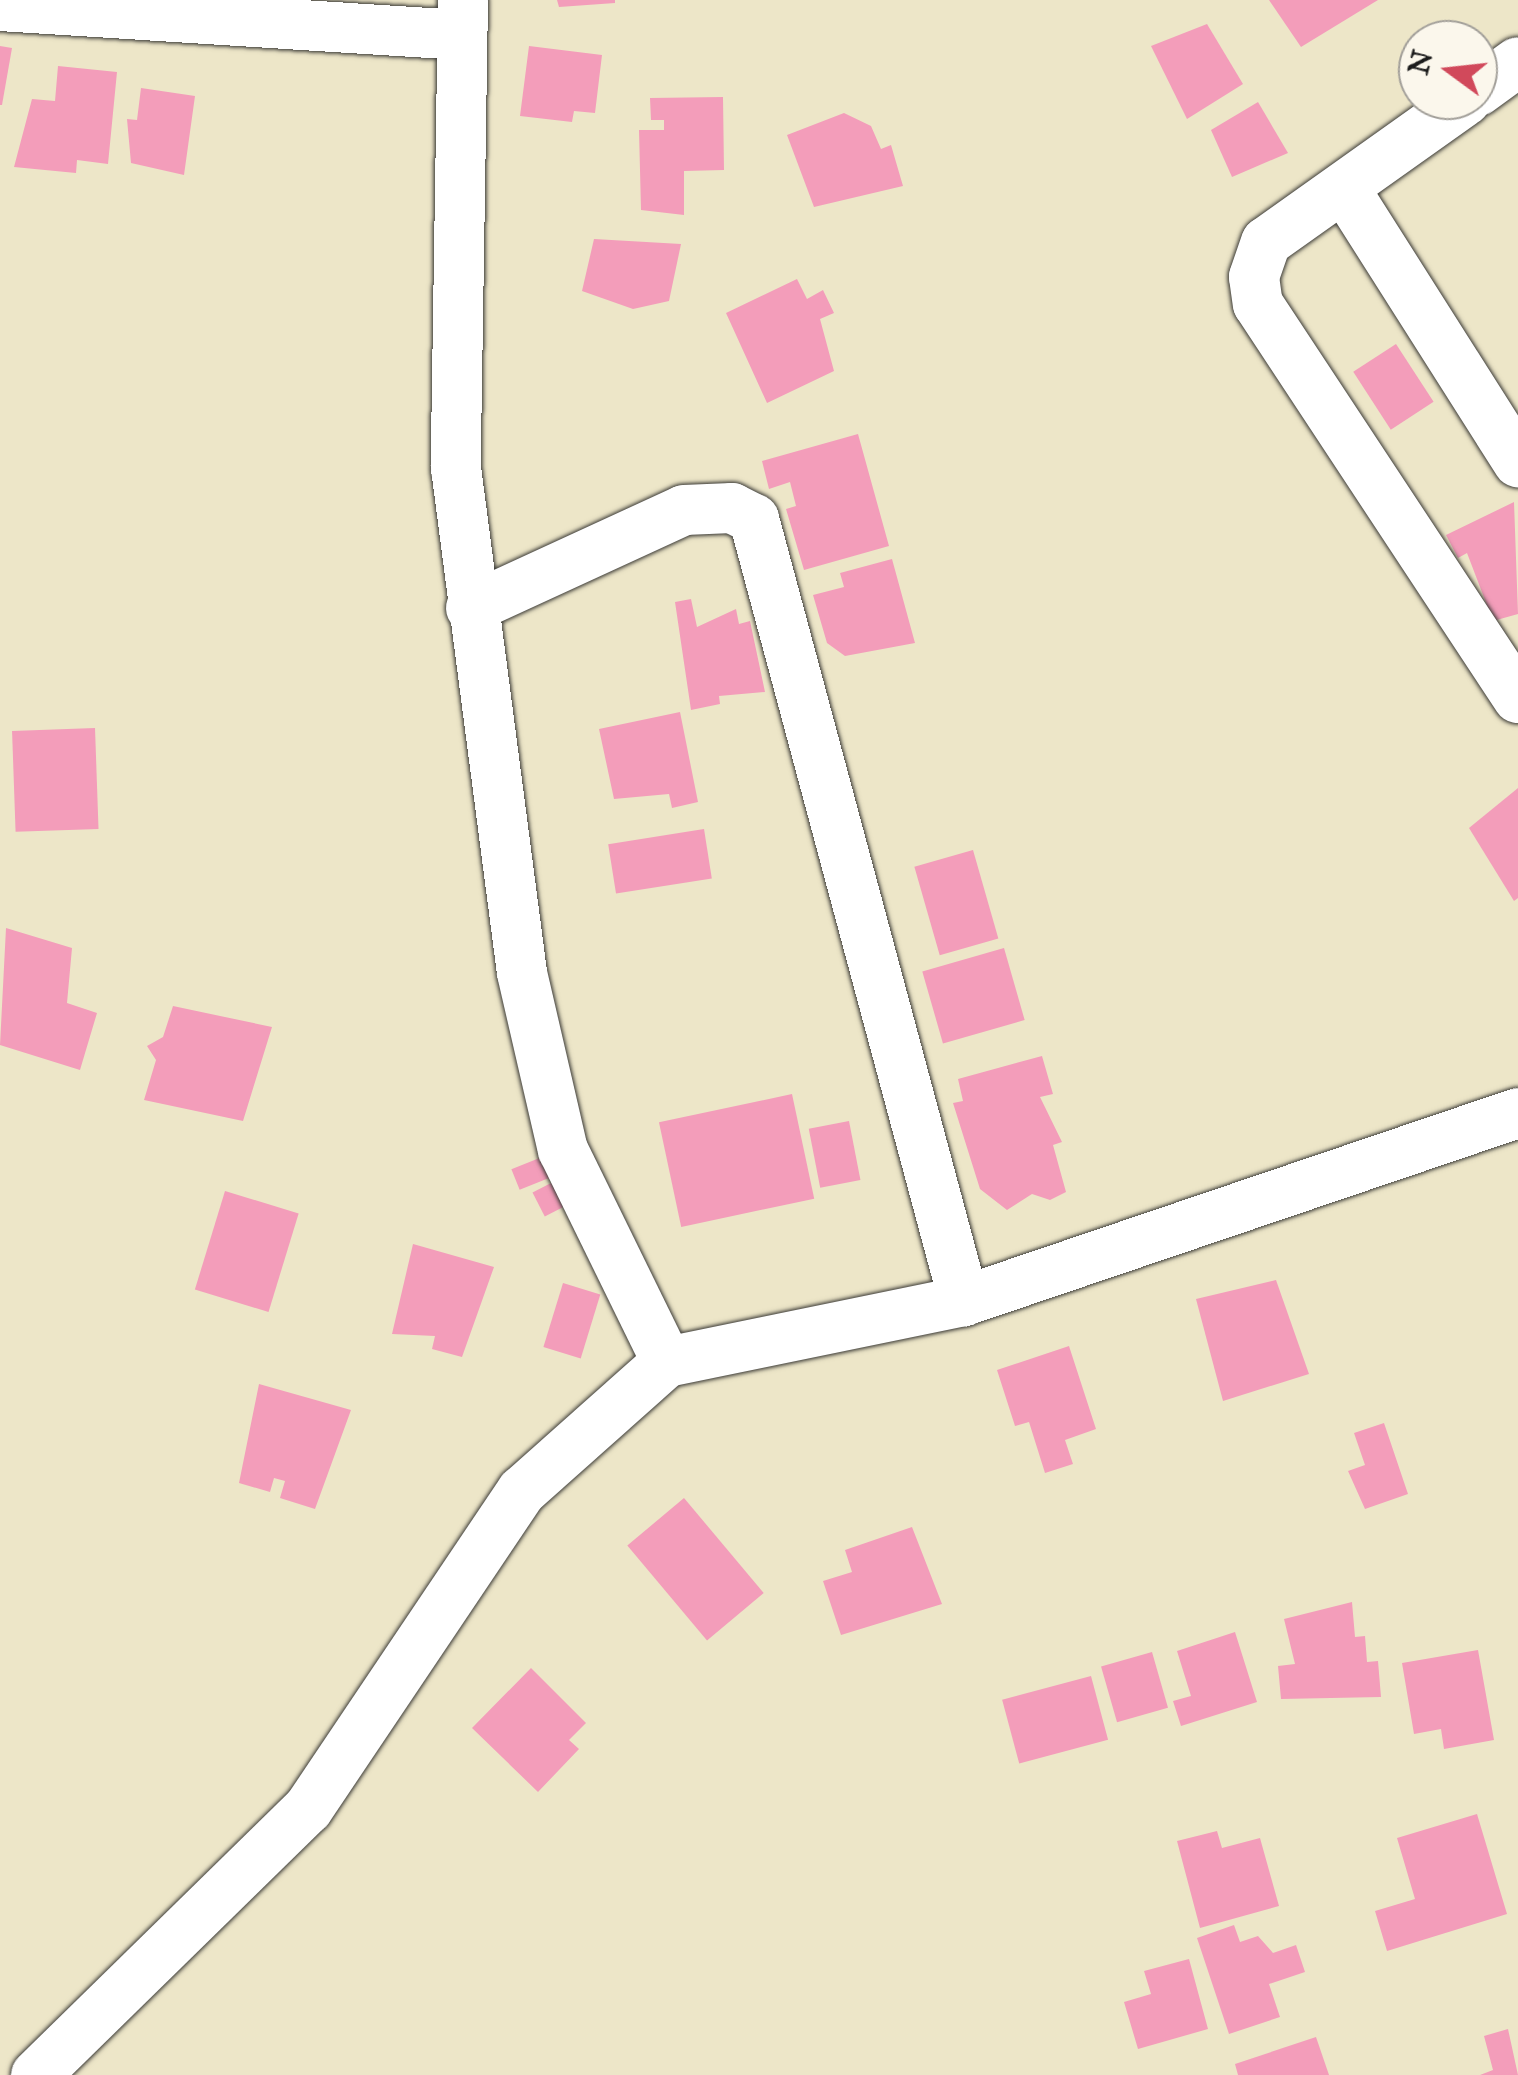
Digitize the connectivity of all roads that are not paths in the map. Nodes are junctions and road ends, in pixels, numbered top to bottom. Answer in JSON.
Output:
{"nodes":[{"id":1,"x":0,"y":6,"type":"edge"},
{"id":2,"x":463,"y":18,"type":"edge"},
{"id":3,"x":1438,"y":120,"type":"edge"},
{"id":4,"x":1344,"y":188,"type":"junction"},
{"id":5,"x":1518,"y":462,"type":"edge"},
{"id":6,"x":471,"y":608,"type":"junction"},
{"id":7,"x":1510,"y":669,"type":"edge"},
{"id":8,"x":1518,"y":1113,"type":"edge"},
{"id":9,"x":964,"y":1302,"type":"junction"},
{"id":10,"x":667,"y":1362,"type":"junction"},
{"id":11,"x":36,"y":2075,"type":"edge"}],
"edges":[{"from":1,"to":2,"type":"street"},
{"from":2,"to":6,"type":"street"},
{"from":3,"to":4,"type":"street"},
{"from":4,"to":5,"type":"street"},
{"from":4,"to":7,"type":"street"},
{"from":6,"to":9,"type":"street"},
{"from":6,"to":10,"type":"street"},
{"from":8,"to":9,"type":"street"},
{"from":9,"to":10,"type":"street"},
{"from":10,"to":11,"type":"street"}]}
